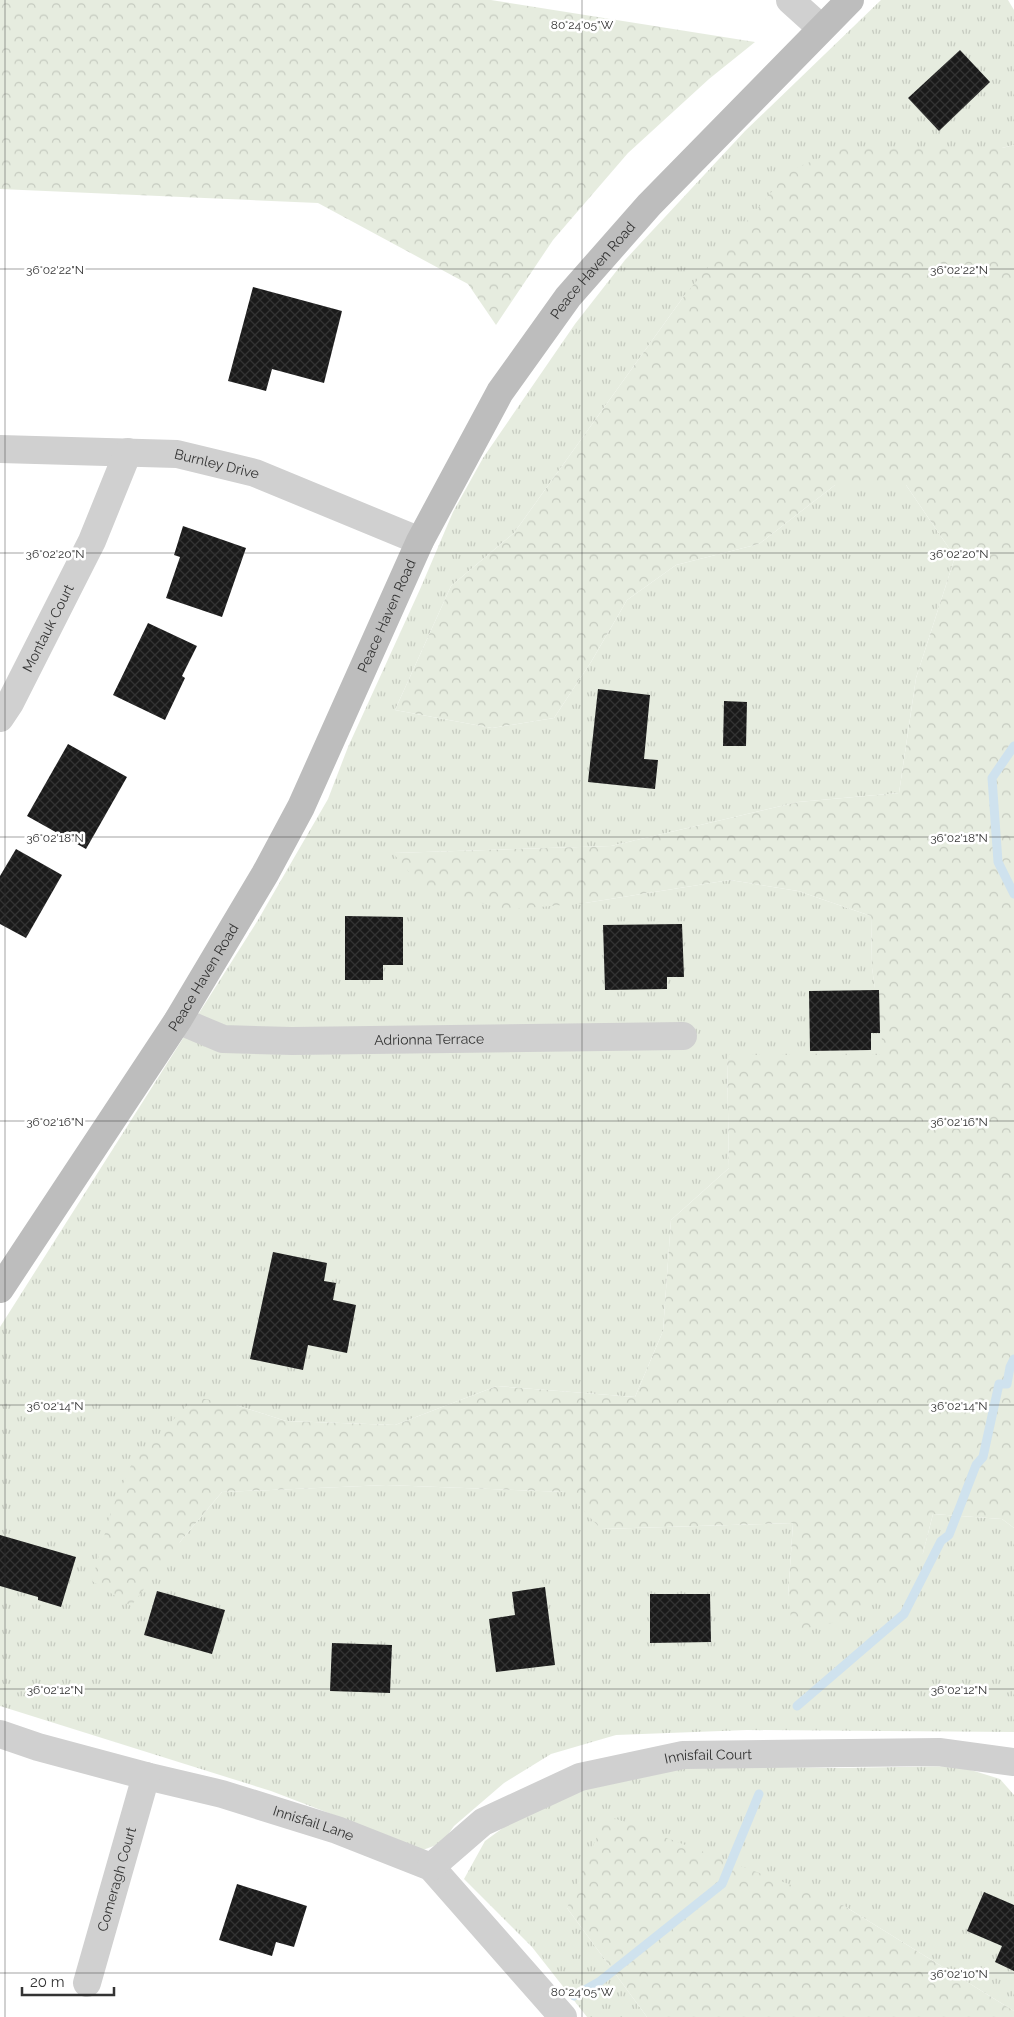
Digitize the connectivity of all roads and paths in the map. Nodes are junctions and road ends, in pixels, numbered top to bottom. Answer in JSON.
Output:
{"nodes":[{"id":1,"x":790,"y":0,"type":"edge"},
{"id":2,"x":850,"y":0,"type":"edge"},
{"id":3,"x":821,"y":28,"type":"junction"},
{"id":4,"x":0,"y":449,"type":"edge"},
{"id":5,"x":128,"y":452,"type":"junction"},
{"id":6,"x":420,"y":541,"type":"junction"},
{"id":7,"x":0,"y":718,"type":"edge"},
{"id":8,"x":178,"y":1020,"type":"junction"},
{"id":9,"x":683,"y":1036,"type":"dead end"},
{"id":10,"x":0,"y":1290,"type":"edge"},
{"id":11,"x":0,"y":1734,"type":"edge"},
{"id":12,"x":1014,"y":1762,"type":"edge"},
{"id":13,"x":146,"y":1776,"type":"junction"},
{"id":14,"x":431,"y":1867,"type":"junction"},
{"id":15,"x":87,"y":1983,"type":"dead end"},
{"id":16,"x":564,"y":2017,"type":"edge"}],
"edges":[{"from":1,"to":3,"type":"street"},
{"from":2,"to":3,"type":"main road","name":"Peace Haven Road"},
{"from":3,"to":6,"type":"main road","name":"Peace Haven Road"},
{"from":4,"to":5,"type":"street","name":"Burnley Drive"},
{"from":5,"to":6,"type":"street","name":"Burnley Drive"},
{"from":5,"to":7,"type":"street","name":"Montauk Court"},
{"from":6,"to":8,"type":"main road","name":"Peace Haven Road"},
{"from":8,"to":9,"type":"street","name":"Adrionna Terrace"},
{"from":8,"to":10,"type":"main road","name":"Peace Haven Road"},
{"from":11,"to":13,"type":"street","name":"Innisfail Lane"},
{"from":12,"to":14,"type":"street","name":"Innisfail Court"},
{"from":13,"to":14,"type":"street","name":"Innisfail Lane"},
{"from":13,"to":15,"type":"street","name":"Comeragh Court"},
{"from":14,"to":16,"type":"street","name":"Innisfail Lane"}]}
